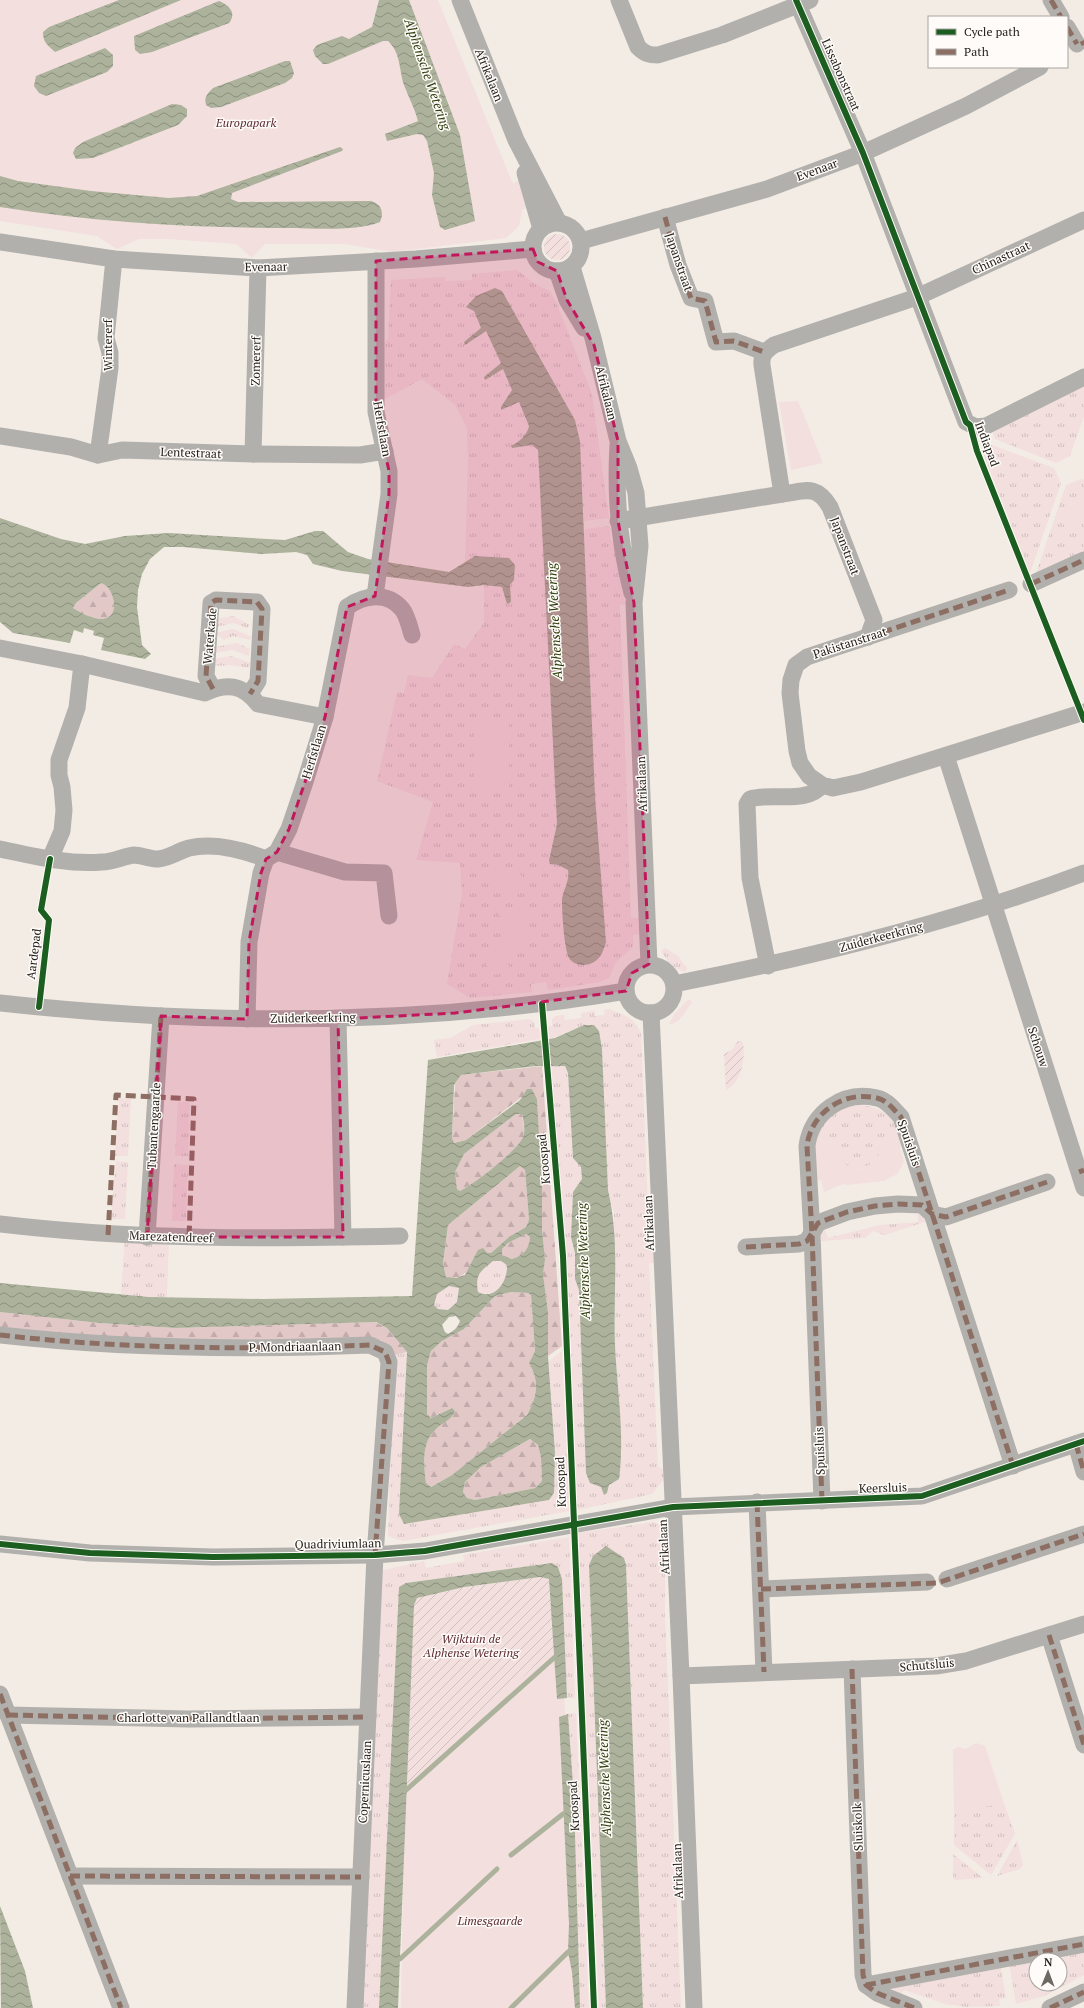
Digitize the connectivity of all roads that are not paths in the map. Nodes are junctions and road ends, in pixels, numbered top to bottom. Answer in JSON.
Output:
{"nodes":[{"id":1,"x":619,"y":0,"type":"edge"},
{"id":2,"x":1051,"y":0,"type":"edge"},
{"id":3,"x":801,"y":2,"type":"edge"},
{"id":4,"x":459,"y":3,"type":"edge"},
{"id":5,"x":1060,"y":16,"type":"edge"},
{"id":6,"x":1068,"y":28,"type":"edge"},
{"id":7,"x":1079,"y":44,"type":"edge"},
{"id":8,"x":1038,"y":68,"type":"edge"},
{"id":9,"x":516,"y":140,"type":"junction"},
{"id":10,"x":863,"y":153,"type":"junction"},
{"id":11,"x":665,"y":217,"type":"junction"},
{"id":12,"x":1084,"y":220,"type":"edge"},
{"id":13,"x":560,"y":223,"type":"junction"},
{"id":14,"x":541,"y":229,"type":"junction"},
{"id":15,"x":581,"y":241,"type":"junction"},
{"id":16,"x":0,"y":242,"type":"edge"},
{"id":17,"x":533,"y":249,"type":"junction"},
{"id":18,"x":114,"y":259,"type":"junction"},
{"id":19,"x":376,"y":261,"type":"junction"},
{"id":20,"x":258,"y":268,"type":"junction"},
{"id":21,"x":565,"y":269,"type":"junction"},
{"id":22,"x":917,"y":297,"type":"junction"},
{"id":23,"x":764,"y":352,"type":"junction"},
{"id":24,"x":1084,"y":377,"type":"edge"},
{"id":25,"x":0,"y":436,"type":"edge"},
{"id":26,"x":618,"y":440,"type":"junction"},
{"id":27,"x":385,"y":451,"type":"junction"},
{"id":28,"x":253,"y":454,"type":"junction"},
{"id":29,"x":98,"y":455,"type":"junction"},
{"id":30,"x":782,"y":494,"type":"junction"},
{"id":31,"x":639,"y":518,"type":"junction"},
{"id":32,"x":618,"y":521,"type":"junction"},
{"id":33,"x":1084,"y":560,"type":"edge"},
{"id":34,"x":1031,"y":584,"type":"dead end"},
{"id":35,"x":1009,"y":590,"type":"dead end"},
{"id":36,"x":375,"y":592,"type":"junction"},
{"id":37,"x":634,"y":603,"type":"junction"},
{"id":38,"x":412,"y":635,"type":"dead end"},
{"id":39,"x":868,"y":637,"type":"junction"},
{"id":40,"x":0,"y":648,"type":"edge"},
{"id":41,"x":82,"y":664,"type":"junction"},
{"id":42,"x":213,"y":689,"type":"junction"},
{"id":43,"x":250,"y":694,"type":"junction"},
{"id":44,"x":1083,"y":713,"type":"edge"},
{"id":45,"x":325,"y":717,"type":"junction"},
{"id":46,"x":946,"y":756,"type":"junction"},
{"id":47,"x":822,"y":785,"type":"junction"},
{"id":48,"x":0,"y":849,"type":"edge"},
{"id":49,"x":272,"y":855,"type":"junction"},
{"id":50,"x":50,"y":859,"type":"junction"},
{"id":51,"x":1084,"y":873,"type":"edge"},
{"id":52,"x":992,"y":905,"type":"junction"},
{"id":53,"x":389,"y":916,"type":"dead end"},
{"id":54,"x":649,"y":964,"type":"junction"},
{"id":55,"x":768,"y":966,"type":"junction"},
{"id":56,"x":674,"y":984,"type":"junction"},
{"id":57,"x":626,"y":991,"type":"junction"},
{"id":58,"x":0,"y":1003,"type":"edge"},
{"id":59,"x":651,"y":1013,"type":"junction"},
{"id":60,"x":161,"y":1016,"type":"junction"},
{"id":61,"x":338,"y":1018,"type":"junction"},
{"id":62,"x":246,"y":1019,"type":"junction"},
{"id":63,"x":1081,"y":1171,"type":"edge"},
{"id":64,"x":1047,"y":1182,"type":"dead end"},
{"id":65,"x":1084,"y":1188,"type":"edge"},
{"id":66,"x":932,"y":1214,"type":"junction"},
{"id":67,"x":0,"y":1224,"type":"edge"},
{"id":68,"x":812,"y":1234,"type":"junction"},
{"id":69,"x":400,"y":1236,"type":"dead end"},
{"id":70,"x":148,"y":1237,"type":"junction"},
{"id":71,"x":343,"y":1237,"type":"junction"},
{"id":72,"x":746,"y":1247,"type":"dead end"},
{"id":73,"x":0,"y":1335,"type":"edge"},
{"id":74,"x":1080,"y":1443,"type":"edge"},
{"id":75,"x":1013,"y":1466,"type":"junction"},
{"id":76,"x":1084,"y":1472,"type":"edge"},
{"id":77,"x":822,"y":1501,"type":"junction"},
{"id":78,"x":757,"y":1502,"type":"junction"},
{"id":79,"x":673,"y":1507,"type":"junction"},
{"id":80,"x":1084,"y":1534,"type":"edge"},
{"id":81,"x":0,"y":1544,"type":"edge"},
{"id":82,"x":375,"y":1555,"type":"junction"},
{"id":83,"x":947,"y":1579,"type":"dead end"},
{"id":84,"x":927,"y":1582,"type":"dead end"},
{"id":85,"x":761,"y":1589,"type":"junction"},
{"id":86,"x":1084,"y":1624,"type":"edge"},
{"id":87,"x":1048,"y":1635,"type":"junction"},
{"id":88,"x":852,"y":1669,"type":"junction"},
{"id":89,"x":764,"y":1672,"type":"junction"},
{"id":90,"x":682,"y":1676,"type":"junction"},
{"id":91,"x":0,"y":1694,"type":"edge"},
{"id":92,"x":8,"y":1715,"type":"junction"},
{"id":93,"x":368,"y":1717,"type":"junction"},
{"id":94,"x":1084,"y":1745,"type":"edge"},
{"id":95,"x":70,"y":1876,"type":"junction"},
{"id":96,"x":361,"y":1877,"type":"junction"},
{"id":97,"x":1084,"y":1944,"type":"edge"},
{"id":98,"x":866,"y":1985,"type":"junction"},
{"id":99,"x":1084,"y":1992,"type":"edge"},
{"id":100,"x":121,"y":2008,"type":"edge"},
{"id":101,"x":355,"y":2008,"type":"edge"},
{"id":102,"x":694,"y":2008,"type":"edge"},
{"id":103,"x":914,"y":2008,"type":"edge"},
{"id":104,"x":1050,"y":2008,"type":"edge"}],
"edges":[{"from":1,"to":3,"type":"street","name":"Lissabonstraat"},
{"from":2,"to":5,"type":"street"},
{"from":3,"to":10,"type":"street","name":"Lissabonstraat"},
{"from":4,"to":9,"type":"street","name":"Afrikalaan"},
{"from":6,"to":7,"type":"street"},
{"from":8,"to":10,"type":"street","name":"Evenaar"},
{"from":9,"to":13,"type":"street","name":"Afrikalaan"},
{"from":9,"to":14,"type":"street","name":"Afrikalaan"},
{"from":10,"to":11,"type":"street","name":"Evenaar"},
{"from":10,"to":22,"type":"street","name":"Indiapad"},
{"from":11,"to":15,"type":"street","name":"Evenaar"},
{"from":11,"to":23,"type":"street","name":"Japanstraat"},
{"from":12,"to":22,"type":"street","name":"Chinastraat"},
{"from":13,"to":14,"type":"street"},
{"from":13,"to":15,"type":"street"},
{"from":14,"to":17,"type":"street"},
{"from":15,"to":21,"type":"street"},
{"from":16,"to":18,"type":"street","name":"Evenaar"},
{"from":17,"to":19,"type":"street","name":"Evenaar"},
{"from":17,"to":21,"type":"street"},
{"from":18,"to":20,"type":"street","name":"Evenaar"},
{"from":18,"to":29,"type":"street","name":"Wintererf"},
{"from":19,"to":20,"type":"street","name":"Evenaar"},
{"from":19,"to":27,"type":"street","name":"Herfstlaan"},
{"from":20,"to":28,"type":"street","name":"Zomererf"},
{"from":21,"to":26,"type":"street","name":"Afrikalaan"},
{"from":22,"to":23,"type":"street"},
{"from":22,"to":24,"type":"street","name":"Indiapad"},
{"from":23,"to":30,"type":"street"},
{"from":25,"to":29,"type":"street","name":"Lentestraat"},
{"from":26,"to":31,"type":"street","name":"Afrikalaan"},
{"from":26,"to":32,"type":"street","name":"Afrikalaan"},
{"from":27,"to":28,"type":"street","name":"Lentestraat"},
{"from":27,"to":36,"type":"street","name":"Herfstlaan"},
{"from":28,"to":29,"type":"street","name":"Lentestraat"},
{"from":30,"to":31,"type":"street","name":"Japanstraat"},
{"from":30,"to":39,"type":"street","name":"Japanstraat"},
{"from":31,"to":32,"type":"street","name":"Japanstraat"},
{"from":31,"to":37,"type":"street","name":"Afrikalaan"},
{"from":32,"to":37,"type":"street","name":"Afrikalaan"},
{"from":33,"to":34,"type":"street"},
{"from":35,"to":39,"type":"street","name":"Pakistanstraat"},
{"from":36,"to":38,"type":"street"},
{"from":36,"to":45,"type":"street","name":"Herfstlaan"},
{"from":37,"to":54,"type":"street","name":"Afrikalaan"},
{"from":39,"to":47,"type":"street","name":"Pakistanstraat"},
{"from":40,"to":41,"type":"street"},
{"from":41,"to":42,"type":"street"},
{"from":41,"to":50,"type":"street"},
{"from":42,"to":43,"type":"street"},
{"from":42,"to":43,"type":"street","name":"Waterkade"},
{"from":43,"to":45,"type":"street"},
{"from":44,"to":46,"type":"street"},
{"from":45,"to":49,"type":"street","name":"Herfstlaan"},
{"from":46,"to":47,"type":"street"},
{"from":46,"to":52,"type":"street"},
{"from":47,"to":55,"type":"street"},
{"from":48,"to":50,"type":"street"},
{"from":49,"to":50,"type":"street"},
{"from":49,"to":53,"type":"street"},
{"from":49,"to":62,"type":"street","name":"Herfstlaan"},
{"from":51,"to":52,"type":"street","name":"Zuiderkeerkring"},
{"from":52,"to":55,"type":"street","name":"Zuiderkeerkring"},
{"from":52,"to":63,"type":"street","name":"Schouw"},
{"from":54,"to":56,"type":"street"},
{"from":54,"to":57,"type":"street"},
{"from":55,"to":56,"type":"street","name":"Zuiderkeerkring"},
{"from":56,"to":59,"type":"street"},
{"from":57,"to":59,"type":"street"},
{"from":57,"to":61,"type":"street","name":"Zuiderkeerkring"},
{"from":58,"to":60,"type":"street","name":"Zuiderkeerkring"},
{"from":59,"to":79,"type":"street","name":"Afrikalaan"},
{"from":60,"to":62,"type":"street","name":"Zuiderkeerkring"},
{"from":60,"to":70,"type":"street","name":"Tubantengaarde"},
{"from":61,"to":62,"type":"street","name":"Zuiderkeerkring"},
{"from":61,"to":71,"type":"street"},
{"from":63,"to":65,"type":"street","name":"Schouw"},
{"from":64,"to":66,"type":"street"},
{"from":66,"to":68,"type":"street"},
{"from":66,"to":68,"type":"street","name":"Spuisluis"},
{"from":66,"to":75,"type":"street","name":"Spuisluis"},
{"from":67,"to":70,"type":"street","name":"Marezatendreef"},
{"from":68,"to":72,"type":"street"},
{"from":68,"to":77,"type":"street","name":"Spuisluis"},
{"from":69,"to":71,"type":"street","name":"Marezatendreef"},
{"from":70,"to":71,"type":"street","name":"Marezatendreef"},
{"from":73,"to":82,"type":"street","name":"P. Mondriaanlaan"},
{"from":74,"to":75,"type":"street","name":"Keersluis"},
{"from":74,"to":76,"type":"street"},
{"from":75,"to":77,"type":"street","name":"Keersluis"},
{"from":77,"to":78,"type":"street","name":"Keersluis"},
{"from":78,"to":79,"type":"street","name":"Keersluis"},
{"from":78,"to":85,"type":"street"},
{"from":79,"to":82,"type":"street","name":"Quadriviumlaan"},
{"from":79,"to":90,"type":"street","name":"Afrikalaan"},
{"from":80,"to":83,"type":"street"},
{"from":81,"to":82,"type":"street","name":"Quadriviumlaan"},
{"from":82,"to":93,"type":"street","name":"Copernicuslaan"},
{"from":84,"to":85,"type":"street"},
{"from":85,"to":89,"type":"street"},
{"from":86,"to":87,"type":"street","name":"Schutsluis"},
{"from":87,"to":88,"type":"street","name":"Schutsluis"},
{"from":87,"to":94,"type":"street"},
{"from":88,"to":89,"type":"street","name":"Schutsluis"},
{"from":88,"to":98,"type":"street","name":"Sluiskolk"},
{"from":89,"to":90,"type":"street","name":"Schutsluis"},
{"from":90,"to":102,"type":"street","name":"Afrikalaan"},
{"from":91,"to":92,"type":"street"},
{"from":92,"to":93,"type":"street","name":"Charlotte van Pallandtlaan"},
{"from":92,"to":95,"type":"street"},
{"from":93,"to":96,"type":"street","name":"Copernicuslaan"},
{"from":95,"to":96,"type":"street"},
{"from":95,"to":100,"type":"street"},
{"from":96,"to":101,"type":"street","name":"Copernicuslaan"},
{"from":97,"to":98,"type":"street"},
{"from":98,"to":103,"type":"street"},
{"from":99,"to":104,"type":"street"}]}
